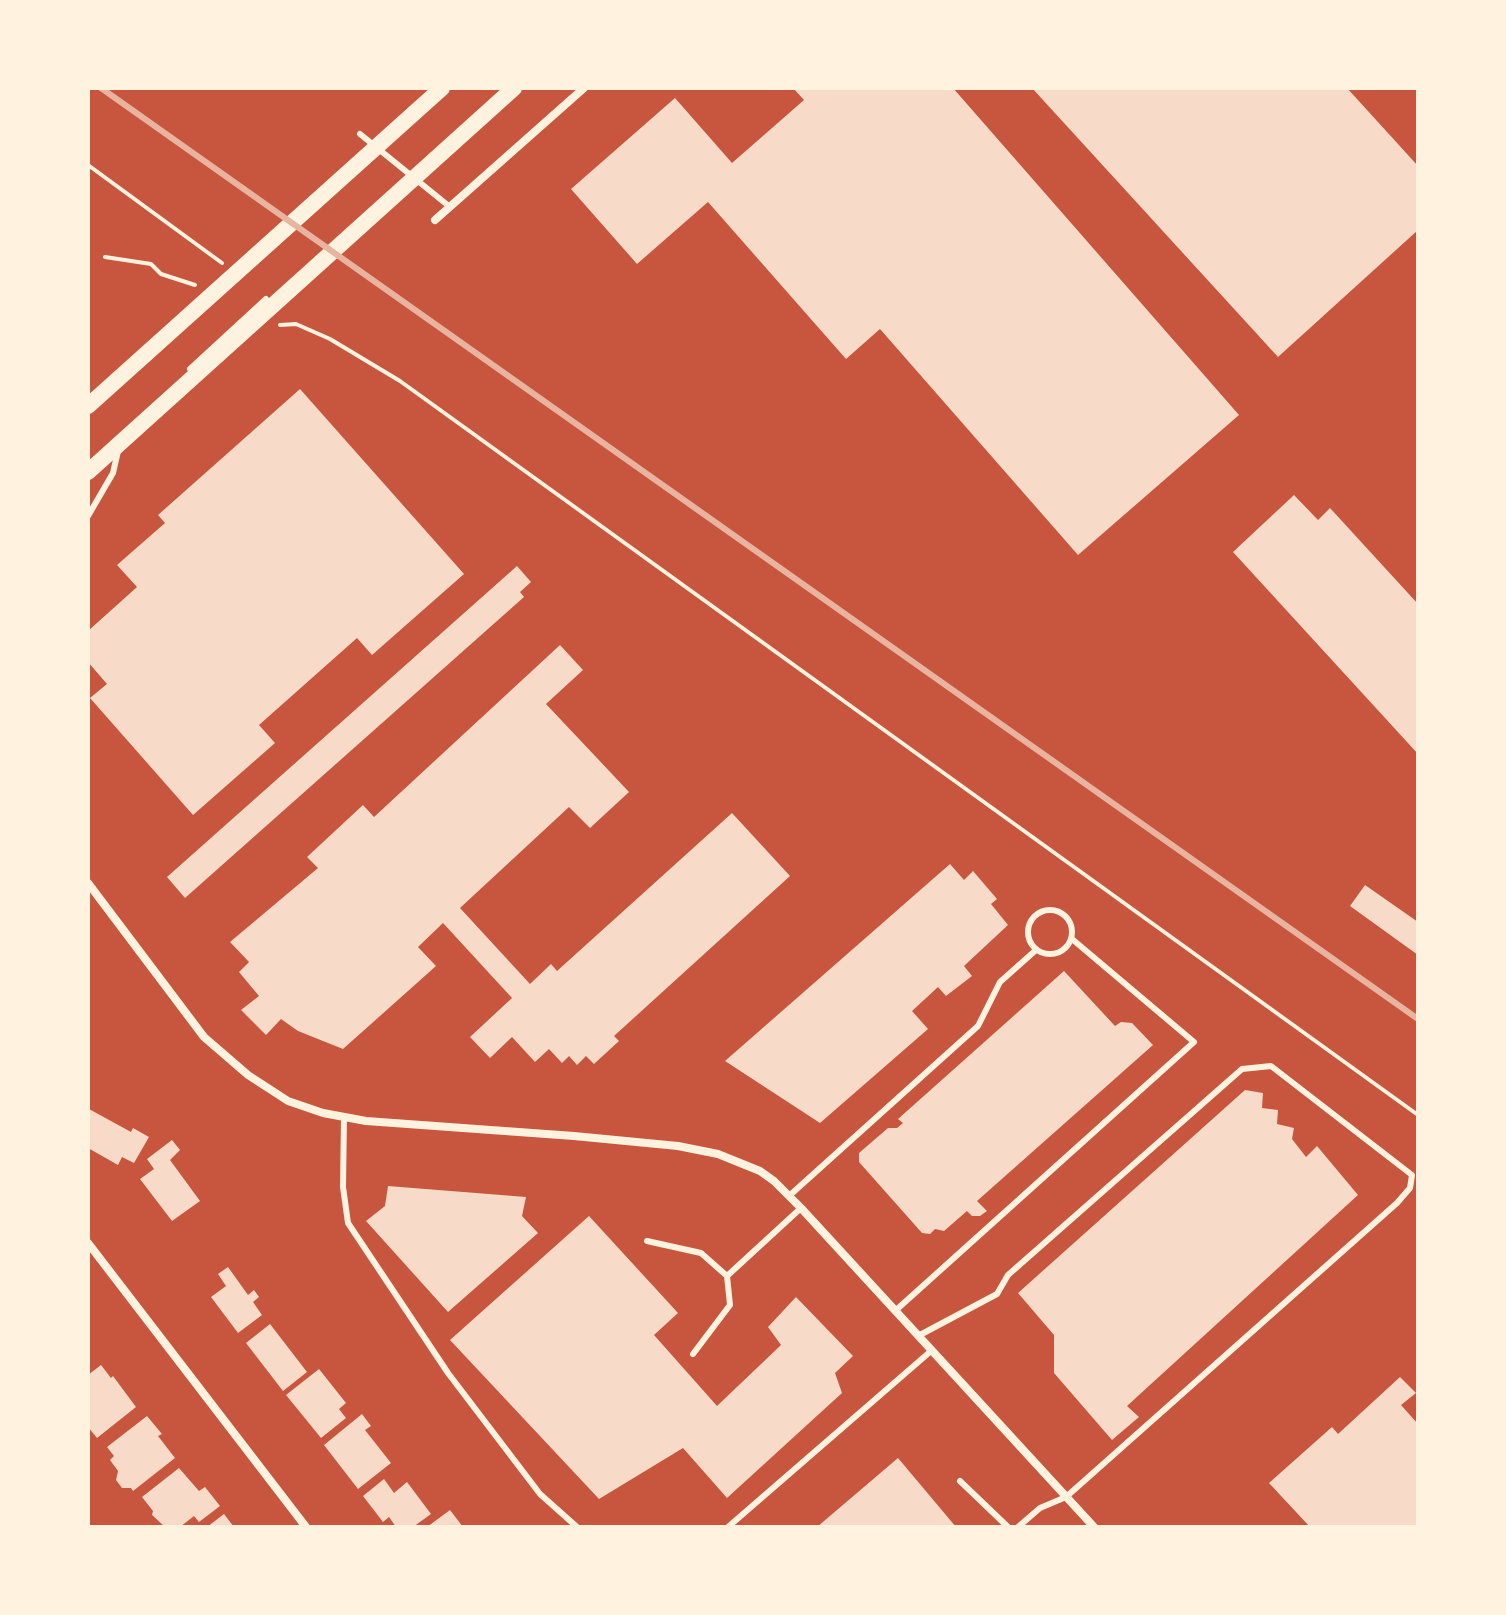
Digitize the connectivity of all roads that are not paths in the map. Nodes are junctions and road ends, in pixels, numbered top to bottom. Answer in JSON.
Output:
{"nodes":[{"id":1,"x":442,"y":88,"type":"edge"},
{"id":2,"x":514,"y":88,"type":"edge"},
{"id":3,"x":584,"y":88,"type":"edge"},
{"id":4,"x":360,"y":134,"type":"dead end"},
{"id":5,"x":450,"y":207,"type":"junction"},
{"id":6,"x":435,"y":220,"type":"dead end"},
{"id":7,"x":266,"y":299,"type":"dead end"},
{"id":8,"x":88,"y":406,"type":"edge"},
{"id":9,"x":88,"y":472,"type":"edge"},
{"id":10,"x":88,"y":516,"type":"edge"},
{"id":11,"x":88,"y":883,"type":"edge"},
{"id":12,"x":1072,"y":939,"type":"junction"},
{"id":13,"x":1036,"y":950,"type":"junction"},
{"id":14,"x":344,"y":1117,"type":"junction"},
{"id":15,"x":789,"y":1196,"type":"junction"},
{"id":16,"x":801,"y":1208,"type":"junction"},
{"id":17,"x":647,"y":1241,"type":"dead end"},
{"id":18,"x":88,"y":1243,"type":"edge"},
{"id":19,"x":727,"y":1276,"type":"junction"},
{"id":20,"x":895,"y":1311,"type":"junction"},
{"id":21,"x":918,"y":1336,"type":"junction"},
{"id":22,"x":931,"y":1351,"type":"junction"},
{"id":23,"x":693,"y":1354,"type":"dead end"},
{"id":24,"x":960,"y":1481,"type":"dead end"},
{"id":25,"x":1066,"y":1497,"type":"junction"},
{"id":26,"x":306,"y":1527,"type":"edge"},
{"id":27,"x":577,"y":1527,"type":"edge"},
{"id":28,"x":728,"y":1527,"type":"edge"},
{"id":29,"x":1008,"y":1527,"type":"edge"},
{"id":30,"x":1018,"y":1527,"type":"edge"},
{"id":31,"x":1094,"y":1527,"type":"edge"}],
"edges":[{"from":1,"to":8,"type":"main road"},
{"from":2,"to":9,"type":"main road"},
{"from":3,"to":5,"type":"street"},
{"from":4,"to":5,"type":"lane"},
{"from":5,"to":6,"type":"street"},
{"from":7,"to":10,"type":"lane"},
{"from":11,"to":14,"type":"street"},
{"from":12,"to":13,"type":"lane"},
{"from":12,"to":13,"type":"lane"},
{"from":12,"to":20,"type":"lane"},
{"from":13,"to":15,"type":"lane"},
{"from":14,"to":15,"type":"street"},
{"from":14,"to":27,"type":"lane"},
{"from":15,"to":16,"type":"street"},
{"from":16,"to":19,"type":"lane"},
{"from":16,"to":20,"type":"street"},
{"from":17,"to":19,"type":"lane"},
{"from":18,"to":26,"type":"street"},
{"from":19,"to":23,"type":"lane"},
{"from":20,"to":21,"type":"street"},
{"from":21,"to":22,"type":"street"},
{"from":21,"to":25,"type":"lane"},
{"from":22,"to":25,"type":"street"},
{"from":22,"to":28,"type":"lane"},
{"from":24,"to":29,"type":"lane"},
{"from":25,"to":30,"type":"lane"},
{"from":25,"to":31,"type":"street"}]}
